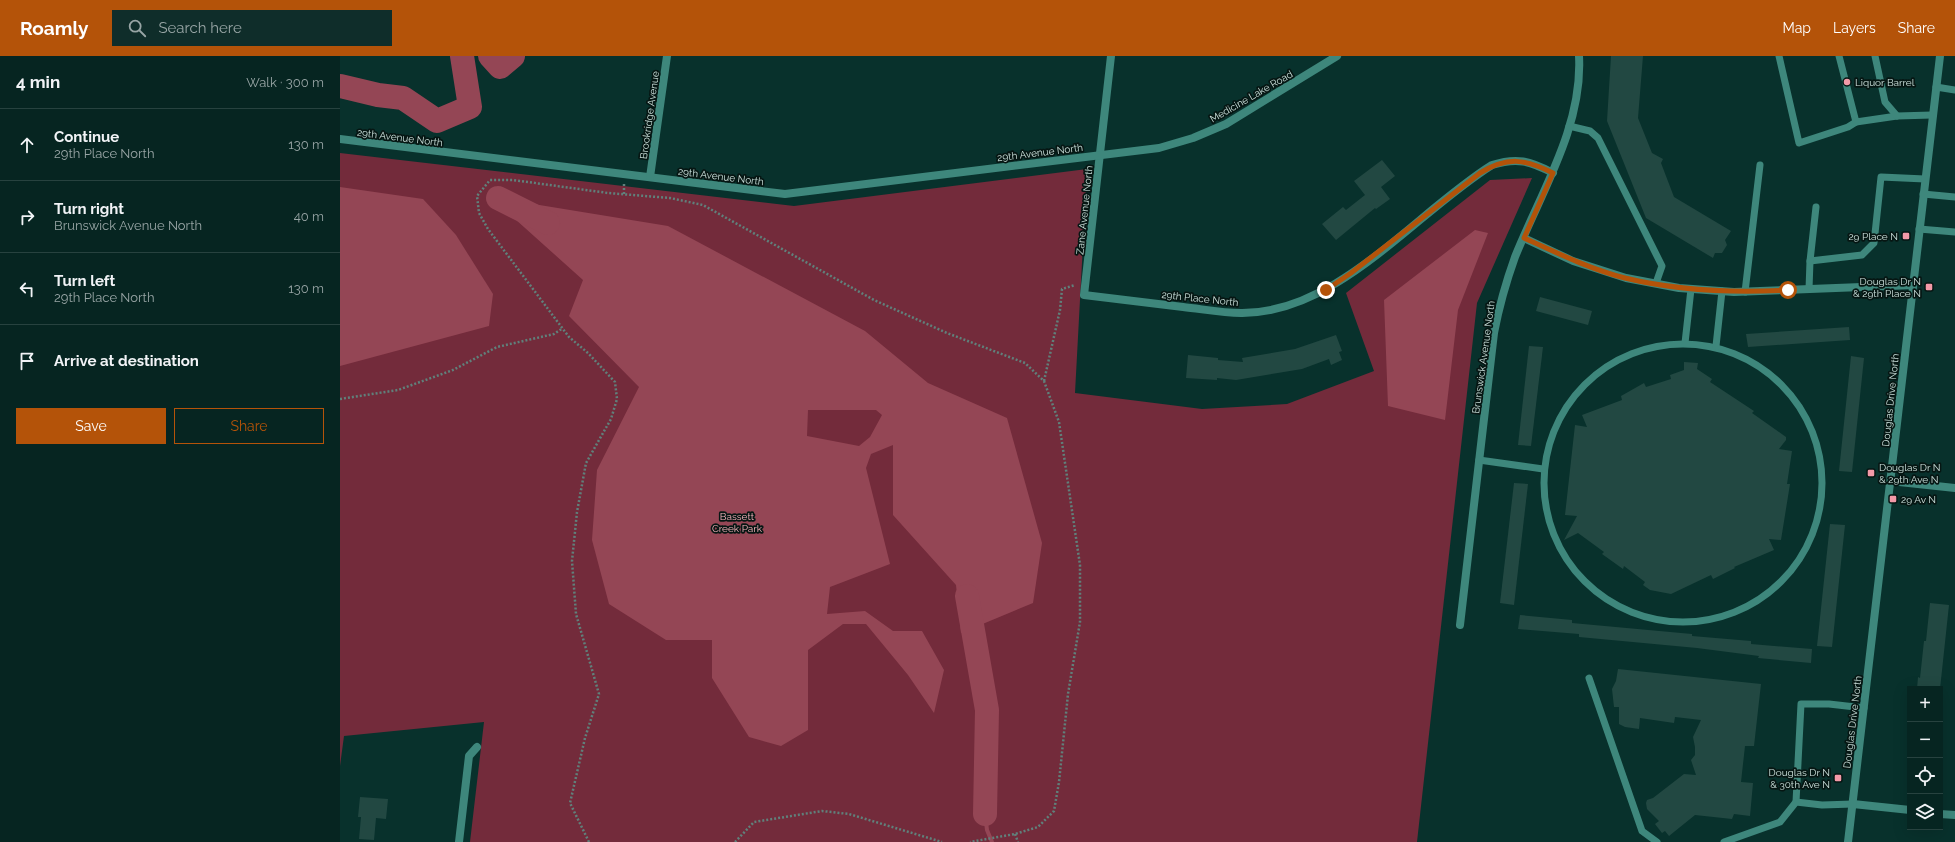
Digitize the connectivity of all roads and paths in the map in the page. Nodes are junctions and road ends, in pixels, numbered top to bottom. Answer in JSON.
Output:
{"nodes":[{"id":1,"x":667,"y":56,"type":"edge"},
{"id":2,"x":1111,"y":56,"type":"edge"},
{"id":3,"x":1337,"y":56,"type":"edge"},
{"id":4,"x":1579,"y":56,"type":"edge"},
{"id":5,"x":1779,"y":56,"type":"edge"},
{"id":6,"x":1840,"y":56,"type":"edge"},
{"id":7,"x":1875,"y":56,"type":"edge"},
{"id":8,"x":1940,"y":56,"type":"edge"},
{"id":9,"x":1936,"y":87,"type":"junction"},
{"id":10,"x":1955,"y":90,"type":"edge"},
{"id":11,"x":1932,"y":115,"type":"junction"},
{"id":12,"x":1897,"y":116,"type":"junction"},
{"id":13,"x":1856,"y":122,"type":"junction"},
{"id":14,"x":1569,"y":126,"type":"junction"},
{"id":15,"x":340,"y":139,"type":"edge"},
{"id":16,"x":1100,"y":155,"type":"junction"},
{"id":17,"x":1760,"y":165,"type":"dead end"},
{"id":18,"x":1553,"y":173,"type":"junction"},
{"id":19,"x":650,"y":177,"type":"junction"},
{"id":20,"x":1925,"y":179,"type":"junction"},
{"id":21,"x":1923,"y":194,"type":"junction"},
{"id":22,"x":1955,"y":197,"type":"edge"},
{"id":23,"x":1816,"y":207,"type":"dead end"},
{"id":24,"x":1919,"y":229,"type":"junction"},
{"id":25,"x":1955,"y":232,"type":"edge"},
{"id":26,"x":1524,"y":238,"type":"junction"},
{"id":27,"x":1810,"y":261,"type":"junction"},
{"id":28,"x":1086,"y":282,"type":"junction"},
{"id":29,"x":1656,"y":284,"type":"junction"},
{"id":30,"x":1913,"y":285,"type":"junction"},
{"id":31,"x":1690,"y":289,"type":"junction"},
{"id":32,"x":1809,"y":289,"type":"junction"},
{"id":33,"x":1722,"y":291,"type":"junction"},
{"id":34,"x":1745,"y":292,"type":"junction"},
{"id":35,"x":1084,"y":296,"type":"joint"},
{"id":36,"x":563,"y":328,"type":"junction"},
{"id":37,"x":1685,"y":342,"type":"junction"},
{"id":38,"x":1716,"y":346,"type":"junction"},
{"id":39,"x":1044,"y":382,"type":"junction"},
{"id":40,"x":340,"y":399,"type":"edge"},
{"id":41,"x":1479,"y":460,"type":"junction"},
{"id":42,"x":1544,"y":469,"type":"junction"},
{"id":43,"x":1890,"y":481,"type":"junction"},
{"id":44,"x":1955,"y":488,"type":"edge"},
{"id":45,"x":1460,"y":625,"type":"dead end"},
{"id":46,"x":1589,"y":678,"type":"dead end"},
{"id":47,"x":1864,"y":708,"type":"junction"},
{"id":48,"x":477,"y":747,"type":"dead end"},
{"id":49,"x":1796,"y":802,"type":"junction"},
{"id":50,"x":1853,"y":804,"type":"junction"},
{"id":51,"x":1907,"y":810,"type":"edge"},
{"id":52,"x":1943,"y":814,"type":"edge"},
{"id":53,"x":1955,"y":815,"type":"edge"},
{"id":54,"x":1015,"y":834,"type":"junction"},
{"id":55,"x":459,"y":842,"type":"edge"},
{"id":56,"x":589,"y":842,"type":"edge"},
{"id":57,"x":735,"y":842,"type":"edge"},
{"id":58,"x":942,"y":842,"type":"edge"},
{"id":59,"x":970,"y":842,"type":"edge"},
{"id":60,"x":1018,"y":842,"type":"edge"},
{"id":61,"x":1657,"y":842,"type":"edge"},
{"id":62,"x":1724,"y":842,"type":"edge"},
{"id":63,"x":1848,"y":842,"type":"edge"}],
"edges":[{"from":1,"to":19,"type":"street","name":"Brookridge Avenue"},
{"from":2,"to":16,"type":"street","name":"Zane Avenue North"},
{"from":3,"to":16,"type":"street","name":"Medicine Lake Road"},
{"from":4,"to":14,"type":"street","name":"Brunswick Avenue North"},
{"from":5,"to":13,"type":"lane"},
{"from":6,"to":13,"type":"lane"},
{"from":7,"to":12,"type":"lane"},
{"from":8,"to":9,"type":"street","name":"Douglas Drive North"},
{"from":9,"to":10,"type":"lane"},
{"from":9,"to":11,"type":"street","name":"Douglas Drive North"},
{"from":11,"to":12,"type":"lane"},
{"from":11,"to":20,"type":"street","name":"Douglas Drive North"},
{"from":12,"to":13,"type":"lane"},
{"from":14,"to":18,"type":"street","name":"Brunswick Avenue North"},
{"from":14,"to":29,"type":"lane"},
{"from":15,"to":19,"type":"street","name":"29th Avenue North"},
{"from":16,"to":19,"type":"street","name":"29th Avenue North"},
{"from":16,"to":28,"type":"street","name":"Zane Avenue North"},
{"from":17,"to":34,"type":"lane"},
{"from":18,"to":26,"type":"street","name":"Brunswick Avenue North"},
{"from":18,"to":35,"type":"street","name":"29th Place North"},
{"from":20,"to":21,"type":"street","name":"Douglas Drive North"},
{"from":20,"to":27,"type":"lane"},
{"from":21,"to":22,"type":"lane"},
{"from":21,"to":24,"type":"street","name":"Douglas Drive North"},
{"from":23,"to":27,"type":"lane"},
{"from":24,"to":25,"type":"lane"},
{"from":24,"to":30,"type":"street","name":"Douglas Drive North"},
{"from":26,"to":29,"type":"street"},
{"from":26,"to":41,"type":"street","name":"Brunswick Avenue North"},
{"from":27,"to":32,"type":"lane"},
{"from":28,"to":35,"type":"street","name":"Zane Avenue North"},
{"from":28,"to":39,"type":"path"},
{"from":29,"to":31,"type":"street"},
{"from":30,"to":32,"type":"street"},
{"from":30,"to":43,"type":"street","name":"Douglas Drive North"},
{"from":31,"to":33,"type":"street"},
{"from":31,"to":37,"type":"lane"},
{"from":32,"to":34,"type":"street"},
{"from":33,"to":34,"type":"street"},
{"from":33,"to":38,"type":"lane"},
{"from":36,"to":39,"type":"path"},
{"from":36,"to":40,"type":"path"},
{"from":36,"to":56,"type":"path"},
{"from":37,"to":38,"type":"lane"},
{"from":37,"to":42,"type":"lane"},
{"from":38,"to":42,"type":"lane"},
{"from":39,"to":54,"type":"path"},
{"from":41,"to":42,"type":"lane"},
{"from":41,"to":45,"type":"street","name":"Brunswick Avenue North"},
{"from":43,"to":44,"type":"street"},
{"from":43,"to":47,"type":"street","name":"Douglas Drive North"},
{"from":46,"to":61,"type":"lane"},
{"from":47,"to":49,"type":"lane"},
{"from":47,"to":50,"type":"street","name":"Douglas Drive North"},
{"from":48,"to":55,"type":"street"},
{"from":49,"to":50,"type":"lane"},
{"from":49,"to":62,"type":"lane"},
{"from":50,"to":51,"type":"street"},
{"from":50,"to":63,"type":"street","name":"Douglas Drive North"},
{"from":52,"to":53,"type":"street"},
{"from":54,"to":59,"type":"path"},
{"from":54,"to":60,"type":"path"},
{"from":57,"to":58,"type":"path"}]}
